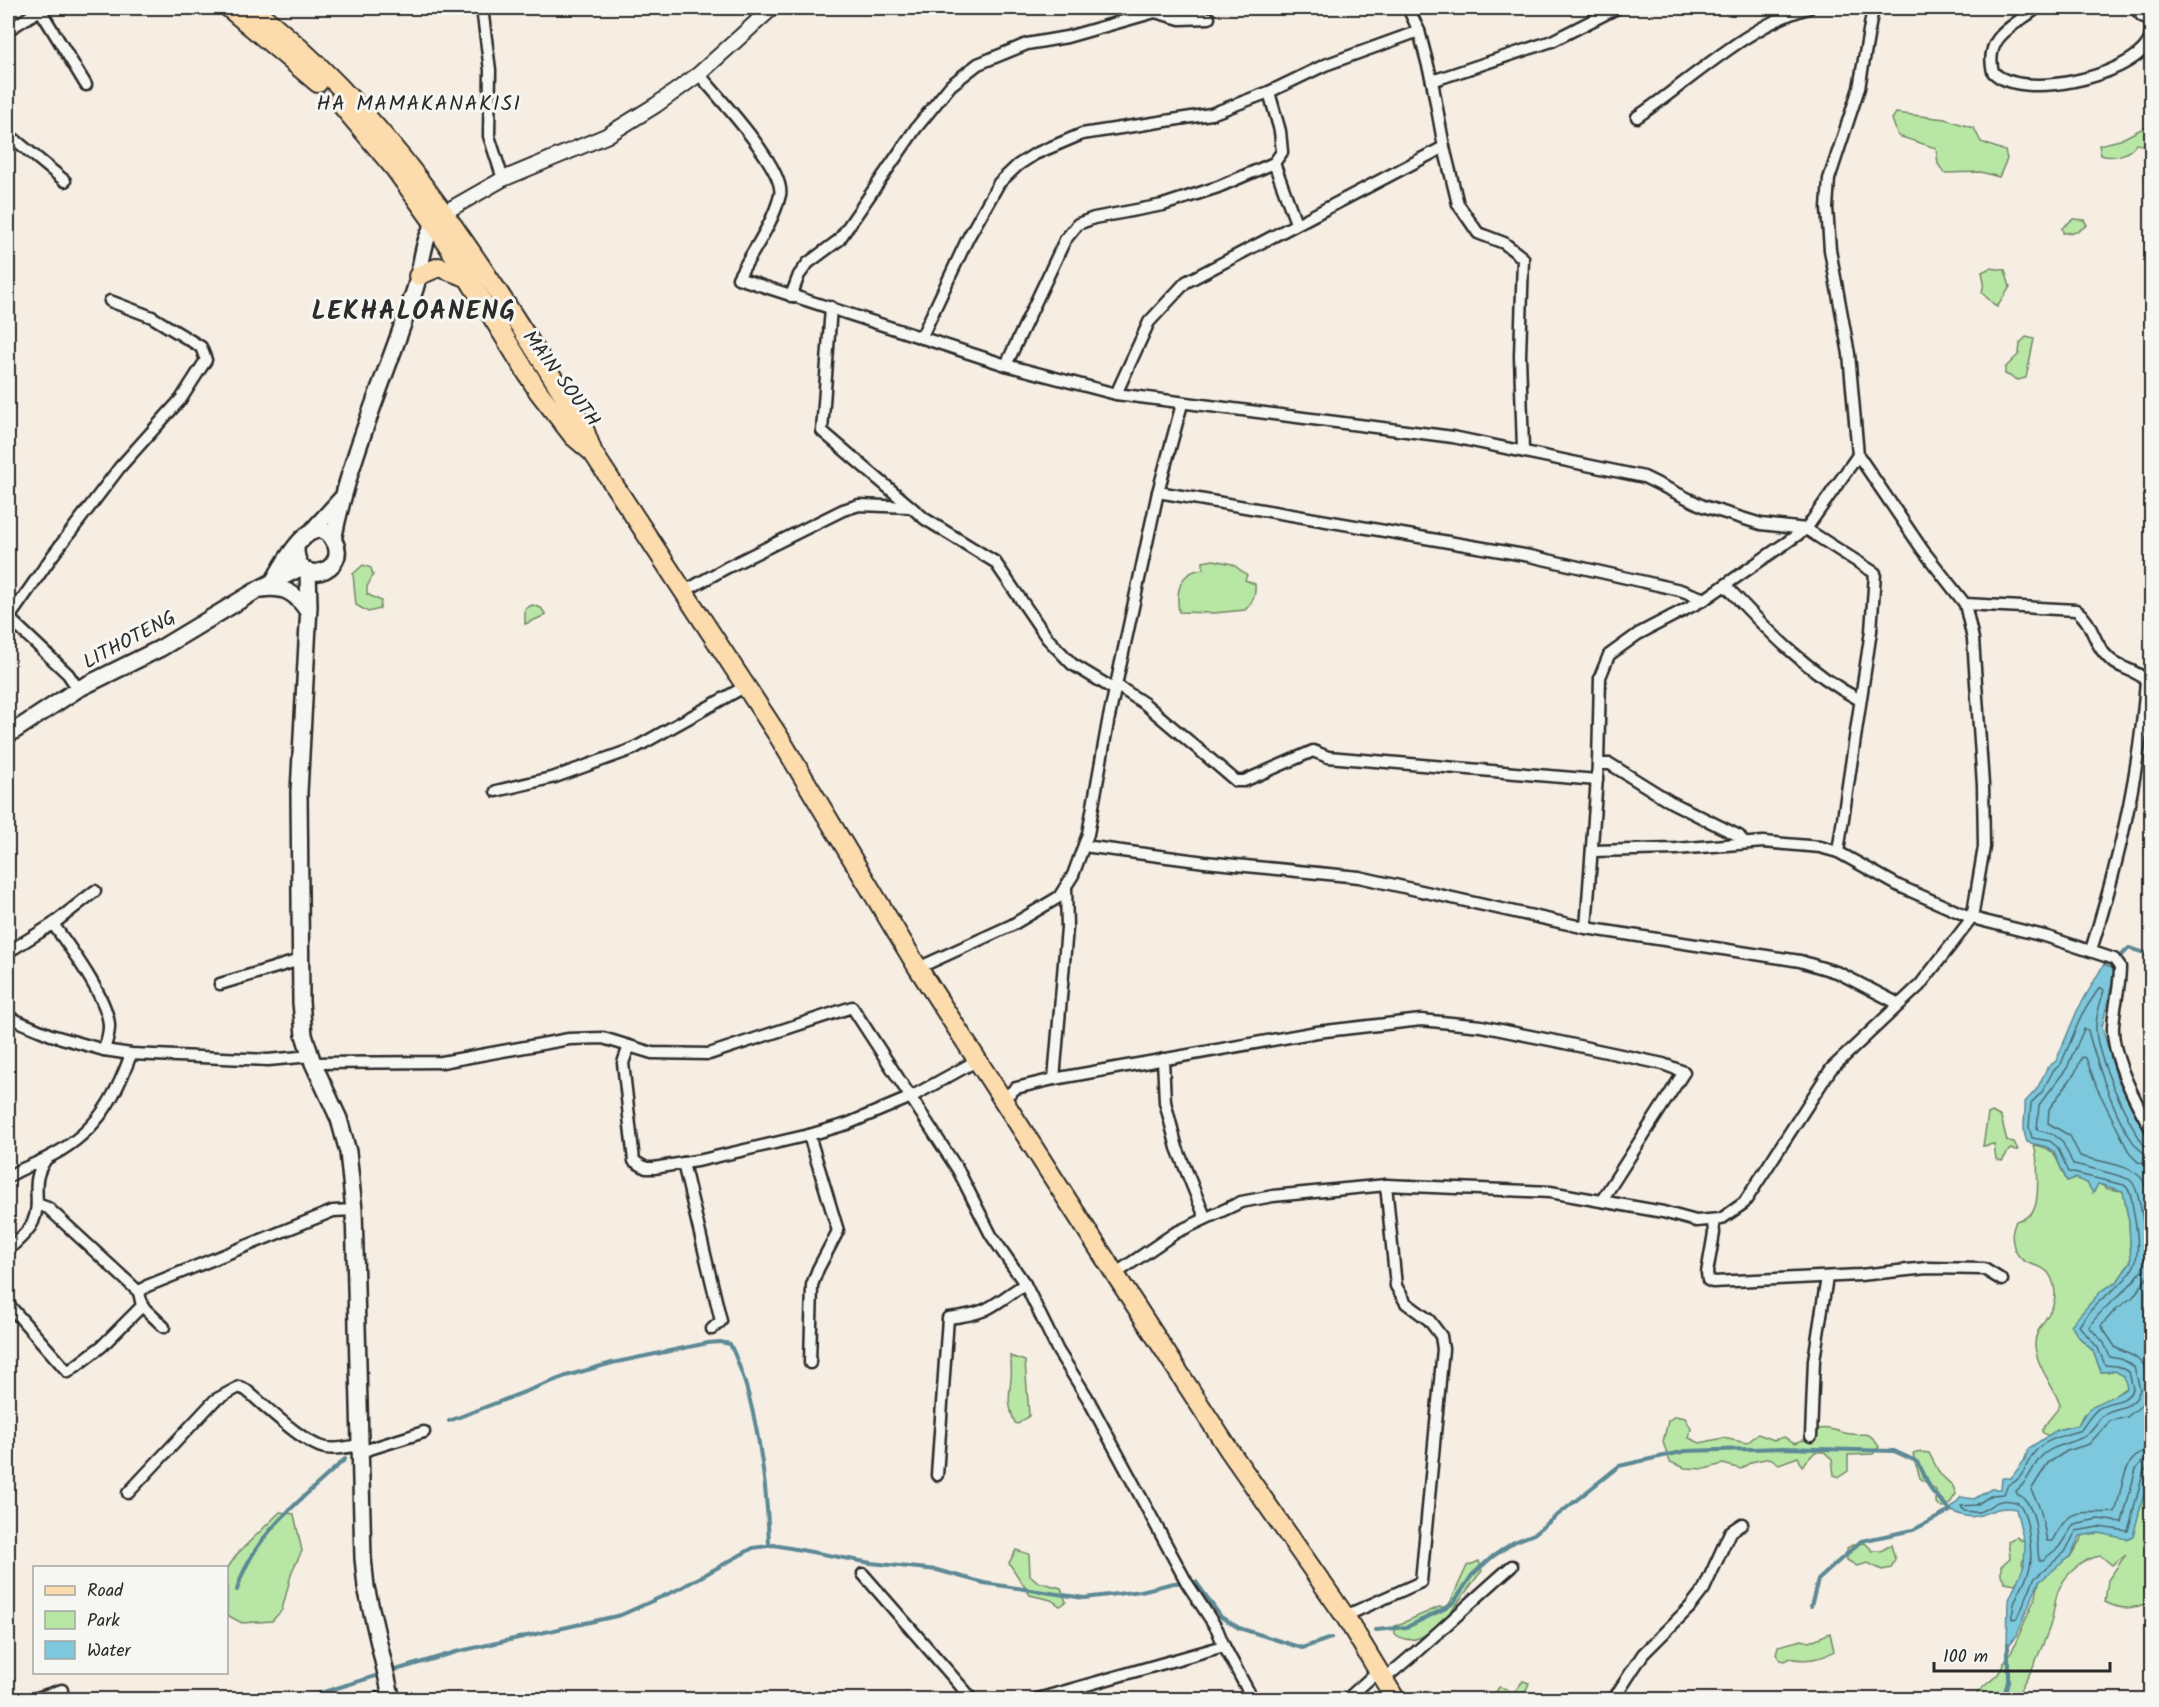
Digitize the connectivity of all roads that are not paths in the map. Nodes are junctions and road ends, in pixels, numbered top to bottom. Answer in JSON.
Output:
{"nodes":[{"id":1,"x":229,"y":8,"type":"edge"},
{"id":2,"x":252,"y":8,"type":"edge"},
{"id":3,"x":482,"y":8,"type":"edge"},
{"id":4,"x":772,"y":8,"type":"edge"},
{"id":5,"x":1408,"y":8,"type":"edge"},
{"id":6,"x":1617,"y":8,"type":"edge"},
{"id":7,"x":1809,"y":8,"type":"edge"},
{"id":8,"x":1873,"y":8,"type":"edge"},
{"id":9,"x":2037,"y":8,"type":"edge"},
{"id":10,"x":2135,"y":8,"type":"edge"},
{"id":11,"x":39,"y":9,"type":"edge"},
{"id":12,"x":1155,"y":10,"type":"edge"},
{"id":13,"x":1788,"y":10,"type":"edge"},
{"id":14,"x":757,"y":13,"type":"edge"},
{"id":15,"x":1209,"y":18,"type":"dead end"},
{"id":16,"x":2151,"y":20,"type":"edge"},
{"id":17,"x":8,"y":30,"type":"edge"},
{"id":18,"x":1419,"y":31,"type":"junction"},
{"id":19,"x":699,"y":74,"type":"junction"},
{"id":20,"x":1432,"y":81,"type":"junction"},
{"id":21,"x":86,"y":85,"type":"dead end"},
{"id":22,"x":1269,"y":92,"type":"junction"},
{"id":23,"x":1637,"y":117,"type":"dead end"},
{"id":24,"x":8,"y":134,"type":"edge"},
{"id":25,"x":1443,"y":147,"type":"junction"},
{"id":26,"x":1274,"y":163,"type":"junction"},
{"id":27,"x":503,"y":180,"type":"junction"},
{"id":28,"x":65,"y":181,"type":"dead end"},
{"id":29,"x":439,"y":218,"type":"junction"},
{"id":30,"x":1296,"y":224,"type":"junction"},
{"id":31,"x":418,"y":276,"type":"junction"},
{"id":32,"x":469,"y":278,"type":"junction"},
{"id":33,"x":791,"y":296,"type":"junction"},
{"id":34,"x":110,"y":301,"type":"dead end"},
{"id":35,"x":831,"y":307,"type":"junction"},
{"id":36,"x":921,"y":338,"type":"junction"},
{"id":37,"x":1006,"y":364,"type":"junction"},
{"id":38,"x":1116,"y":394,"type":"junction"},
{"id":39,"x":1182,"y":404,"type":"junction"},
{"id":40,"x":1523,"y":450,"type":"junction"},
{"id":41,"x":593,"y":453,"type":"junction"},
{"id":42,"x":1858,"y":455,"type":"junction"},
{"id":43,"x":1158,"y":492,"type":"junction"},
{"id":44,"x":341,"y":499,"type":"junction"},
{"id":45,"x":910,"y":507,"type":"junction"},
{"id":46,"x":1806,"y":529,"type":"junction"},
{"id":47,"x":311,"y":532,"type":"junction"},
{"id":48,"x":333,"y":540,"type":"junction"},
{"id":49,"x":297,"y":546,"type":"junction"},
{"id":50,"x":305,"y":569,"type":"junction"},
{"id":51,"x":329,"y":569,"type":"junction"},
{"id":52,"x":266,"y":586,"type":"junction"},
{"id":53,"x":1726,"y":586,"type":"junction"},
{"id":54,"x":683,"y":592,"type":"junction"},
{"id":55,"x":1705,"y":599,"type":"junction"},
{"id":56,"x":1965,"y":604,"type":"junction"},
{"id":57,"x":309,"y":609,"type":"junction"},
{"id":58,"x":8,"y":617,"type":"edge"},
{"id":59,"x":746,"y":686,"type":"junction"},
{"id":60,"x":1115,"y":688,"type":"junction"},
{"id":61,"x":78,"y":690,"type":"junction"},
{"id":62,"x":1860,"y":700,"type":"junction"},
{"id":63,"x":8,"y":735,"type":"edge"},
{"id":64,"x":1598,"y":764,"type":"junction"},
{"id":65,"x":1597,"y":780,"type":"junction"},
{"id":66,"x":496,"y":791,"type":"dead end"},
{"id":67,"x":1744,"y":843,"type":"junction"},
{"id":68,"x":1084,"y":846,"type":"junction"},
{"id":69,"x":1592,"y":851,"type":"junction"},
{"id":70,"x":1838,"y":852,"type":"junction"},
{"id":71,"x":1066,"y":888,"type":"junction"},
{"id":72,"x":95,"y":891,"type":"dead end"},
{"id":73,"x":1972,"y":918,"type":"junction"},
{"id":74,"x":53,"y":924,"type":"junction"},
{"id":75,"x":1586,"y":928,"type":"junction"},
{"id":76,"x":2091,"y":950,"type":"junction"},
{"id":77,"x":8,"y":952,"type":"edge"},
{"id":78,"x":300,"y":960,"type":"junction"},
{"id":79,"x":918,"y":968,"type":"junction"},
{"id":80,"x":220,"y":984,"type":"dead end"},
{"id":81,"x":1899,"y":1004,"type":"junction"},
{"id":82,"x":8,"y":1017,"type":"edge"},
{"id":83,"x":629,"y":1046,"type":"junction"},
{"id":84,"x":104,"y":1050,"type":"junction"},
{"id":85,"x":131,"y":1054,"type":"junction"},
{"id":86,"x":312,"y":1059,"type":"junction"},
{"id":87,"x":1162,"y":1059,"type":"junction"},
{"id":88,"x":978,"y":1060,"type":"junction"},
{"id":89,"x":1054,"y":1079,"type":"junction"},
{"id":90,"x":909,"y":1098,"type":"junction"},
{"id":91,"x":1003,"y":1099,"type":"junction"},
{"id":92,"x":2151,"y":1130,"type":"edge"},
{"id":93,"x":808,"y":1135,"type":"junction"},
{"id":94,"x":46,"y":1159,"type":"junction"},
{"id":95,"x":683,"y":1163,"type":"junction"},
{"id":96,"x":8,"y":1176,"type":"edge"},
{"id":97,"x":1386,"y":1185,"type":"junction"},
{"id":98,"x":1602,"y":1200,"type":"junction"},
{"id":99,"x":37,"y":1204,"type":"junction"},
{"id":100,"x":354,"y":1210,"type":"junction"},
{"id":101,"x":1206,"y":1218,"type":"junction"},
{"id":102,"x":1713,"y":1222,"type":"junction"},
{"id":103,"x":8,"y":1250,"type":"edge"},
{"id":104,"x":1115,"y":1274,"type":"junction"},
{"id":105,"x":1827,"y":1277,"type":"junction"},
{"id":106,"x":2002,"y":1280,"type":"dead end"},
{"id":107,"x":1025,"y":1284,"type":"junction"},
{"id":108,"x":139,"y":1292,"type":"junction"},
{"id":109,"x":8,"y":1304,"type":"edge"},
{"id":110,"x":142,"y":1306,"type":"junction"},
{"id":111,"x":164,"y":1327,"type":"dead end"},
{"id":112,"x":712,"y":1329,"type":"dead end"},
{"id":113,"x":810,"y":1363,"type":"dead end"},
{"id":114,"x":424,"y":1432,"type":"dead end"},
{"id":115,"x":1811,"y":1436,"type":"dead end"},
{"id":116,"x":360,"y":1449,"type":"junction"},
{"id":117,"x":937,"y":1475,"type":"dead end"},
{"id":118,"x":128,"y":1493,"type":"dead end"},
{"id":119,"x":1742,"y":1524,"type":"dead end"},
{"id":120,"x":1512,"y":1566,"type":"dead end"},
{"id":121,"x":862,"y":1574,"type":"dead end"},
{"id":122,"x":1345,"y":1616,"type":"junction"},
{"id":123,"x":1224,"y":1647,"type":"junction"},
{"id":124,"x":1381,"y":1675,"type":"junction"},
{"id":125,"x":62,"y":1690,"type":"dead end"},
{"id":126,"x":391,"y":1693,"type":"edge"},
{"id":127,"x":31,"y":1700,"type":"edge"},
{"id":128,"x":371,"y":1700,"type":"edge"},
{"id":129,"x":973,"y":1700,"type":"edge"},
{"id":130,"x":1034,"y":1700,"type":"edge"},
{"id":131,"x":1253,"y":1700,"type":"edge"},
{"id":132,"x":1346,"y":1700,"type":"edge"},
{"id":133,"x":1396,"y":1700,"type":"edge"},
{"id":134,"x":1613,"y":1700,"type":"edge"}],
"edges":[{"from":1,"to":29,"type":"main road","name":"MAIN SOUTH"},
{"from":2,"to":29,"type":"main road","name":"MAIN SOUTH"},
{"from":3,"to":27,"type":"street"},
{"from":4,"to":14,"type":"street"},
{"from":5,"to":18,"type":"street"},
{"from":6,"to":20,"type":"street"},
{"from":7,"to":13,"type":"street"},
{"from":8,"to":42,"type":"street"},
{"from":9,"to":16,"type":"street"},
{"from":10,"to":16,"type":"street"},
{"from":11,"to":17,"type":"street"},
{"from":11,"to":21,"type":"street"},
{"from":12,"to":15,"type":"street"},
{"from":12,"to":33,"type":"street"},
{"from":13,"to":23,"type":"street"},
{"from":14,"to":19,"type":"street"},
{"from":18,"to":20,"type":"street"},
{"from":18,"to":22,"type":"street"},
{"from":19,"to":27,"type":"street"},
{"from":19,"to":33,"type":"street"},
{"from":20,"to":25,"type":"street"},
{"from":22,"to":26,"type":"street"},
{"from":22,"to":36,"type":"street"},
{"from":24,"to":28,"type":"street"},
{"from":25,"to":30,"type":"street"},
{"from":25,"to":40,"type":"street"},
{"from":26,"to":30,"type":"street"},
{"from":26,"to":37,"type":"street"},
{"from":27,"to":29,"type":"street"},
{"from":29,"to":31,"type":"main road"},
{"from":29,"to":32,"type":"main road","name":"MAIN SOUTH"},
{"from":29,"to":41,"type":"main road","name":"MAIN SOUTH"},
{"from":30,"to":38,"type":"street"},
{"from":31,"to":32,"type":"main road"},
{"from":31,"to":44,"type":"main road"},
{"from":32,"to":41,"type":"main road","name":"MAIN SOUTH"},
{"from":33,"to":35,"type":"street"},
{"from":34,"to":58,"type":"street"},
{"from":35,"to":36,"type":"street"},
{"from":35,"to":45,"type":"street"},
{"from":36,"to":37,"type":"street"},
{"from":37,"to":38,"type":"street"},
{"from":38,"to":39,"type":"street"},
{"from":39,"to":40,"type":"street"},
{"from":39,"to":43,"type":"street"},
{"from":40,"to":46,"type":"street"},
{"from":41,"to":54,"type":"main road"},
{"from":42,"to":46,"type":"street"},
{"from":42,"to":56,"type":"street"},
{"from":43,"to":55,"type":"street"},
{"from":43,"to":60,"type":"street"},
{"from":44,"to":47,"type":"main road"},
{"from":44,"to":48,"type":"main road"},
{"from":45,"to":54,"type":"street"},
{"from":45,"to":60,"type":"street"},
{"from":46,"to":53,"type":"street"},
{"from":46,"to":62,"type":"street"},
{"from":47,"to":48,"type":"main road"},
{"from":47,"to":49,"type":"main road"},
{"from":48,"to":51,"type":"main road"},
{"from":49,"to":50,"type":"main road"},
{"from":49,"to":52,"type":"main road"},
{"from":50,"to":51,"type":"main road"},
{"from":50,"to":52,"type":"main road","name":"LITHOTENG"},
{"from":50,"to":57,"type":"main road"},
{"from":51,"to":57,"type":"main road"},
{"from":52,"to":57,"type":"main road"},
{"from":52,"to":61,"type":"main road","name":"LITHOTENG"},
{"from":53,"to":55,"type":"street"},
{"from":53,"to":62,"type":"street"},
{"from":54,"to":59,"type":"main road"},
{"from":55,"to":64,"type":"street"},
{"from":56,"to":73,"type":"street"},
{"from":56,"to":76,"type":"street"},
{"from":57,"to":78,"type":"main road"},
{"from":58,"to":61,"type":"street"},
{"from":59,"to":66,"type":"street"},
{"from":59,"to":79,"type":"main road"},
{"from":60,"to":65,"type":"street"},
{"from":60,"to":68,"type":"street"},
{"from":61,"to":63,"type":"main road","name":"LITHOTENG"},
{"from":62,"to":70,"type":"street"},
{"from":64,"to":65,"type":"street"},
{"from":64,"to":67,"type":"street"},
{"from":65,"to":69,"type":"street"},
{"from":67,"to":69,"type":"street"},
{"from":67,"to":70,"type":"street"},
{"from":68,"to":71,"type":"street"},
{"from":68,"to":75,"type":"street"},
{"from":69,"to":75,"type":"street"},
{"from":70,"to":73,"type":"street"},
{"from":71,"to":79,"type":"street"},
{"from":71,"to":89,"type":"street"},
{"from":72,"to":74,"type":"street"},
{"from":73,"to":76,"type":"street"},
{"from":73,"to":81,"type":"street"},
{"from":74,"to":77,"type":"street"},
{"from":74,"to":84,"type":"street"},
{"from":75,"to":81,"type":"street"},
{"from":76,"to":92,"type":"street"},
{"from":78,"to":80,"type":"street"},
{"from":78,"to":86,"type":"main road"},
{"from":79,"to":88,"type":"main road"},
{"from":81,"to":102,"type":"street"},
{"from":82,"to":84,"type":"street"},
{"from":83,"to":86,"type":"street"},
{"from":83,"to":90,"type":"street"},
{"from":83,"to":95,"type":"street"},
{"from":84,"to":85,"type":"street"},
{"from":85,"to":86,"type":"street"},
{"from":85,"to":94,"type":"street"},
{"from":86,"to":100,"type":"main road"},
{"from":87,"to":89,"type":"street"},
{"from":87,"to":98,"type":"street"},
{"from":87,"to":101,"type":"street"},
{"from":88,"to":90,"type":"street"},
{"from":88,"to":91,"type":"main road"},
{"from":89,"to":91,"type":"street"},
{"from":90,"to":93,"type":"street"},
{"from":90,"to":107,"type":"street"},
{"from":91,"to":104,"type":"main road"},
{"from":93,"to":95,"type":"street"},
{"from":93,"to":113,"type":"street"},
{"from":94,"to":96,"type":"street"},
{"from":94,"to":99,"type":"street"},
{"from":95,"to":112,"type":"street"},
{"from":97,"to":98,"type":"street"},
{"from":97,"to":101,"type":"street"},
{"from":97,"to":122,"type":"street"},
{"from":98,"to":102,"type":"street"},
{"from":99,"to":103,"type":"street"},
{"from":99,"to":108,"type":"street"},
{"from":100,"to":108,"type":"street"},
{"from":100,"to":116,"type":"main road"},
{"from":101,"to":104,"type":"street"},
{"from":102,"to":105,"type":"street"},
{"from":104,"to":122,"type":"main road"},
{"from":105,"to":106,"type":"street"},
{"from":105,"to":115,"type":"street"},
{"from":107,"to":117,"type":"street"},
{"from":107,"to":123,"type":"street"},
{"from":108,"to":110,"type":"street"},
{"from":109,"to":110,"type":"street"},
{"from":110,"to":111,"type":"street"},
{"from":114,"to":116,"type":"street"},
{"from":116,"to":118,"type":"street"},
{"from":116,"to":126,"type":"main road"},
{"from":119,"to":134,"type":"street"},
{"from":120,"to":124,"type":"street"},
{"from":121,"to":129,"type":"street"},
{"from":122,"to":124,"type":"main road"},
{"from":123,"to":130,"type":"street"},
{"from":123,"to":131,"type":"street"},
{"from":124,"to":132,"type":"street"},
{"from":124,"to":133,"type":"main road"},
{"from":125,"to":127,"type":"street"},
{"from":126,"to":128,"type":"street"}]}
